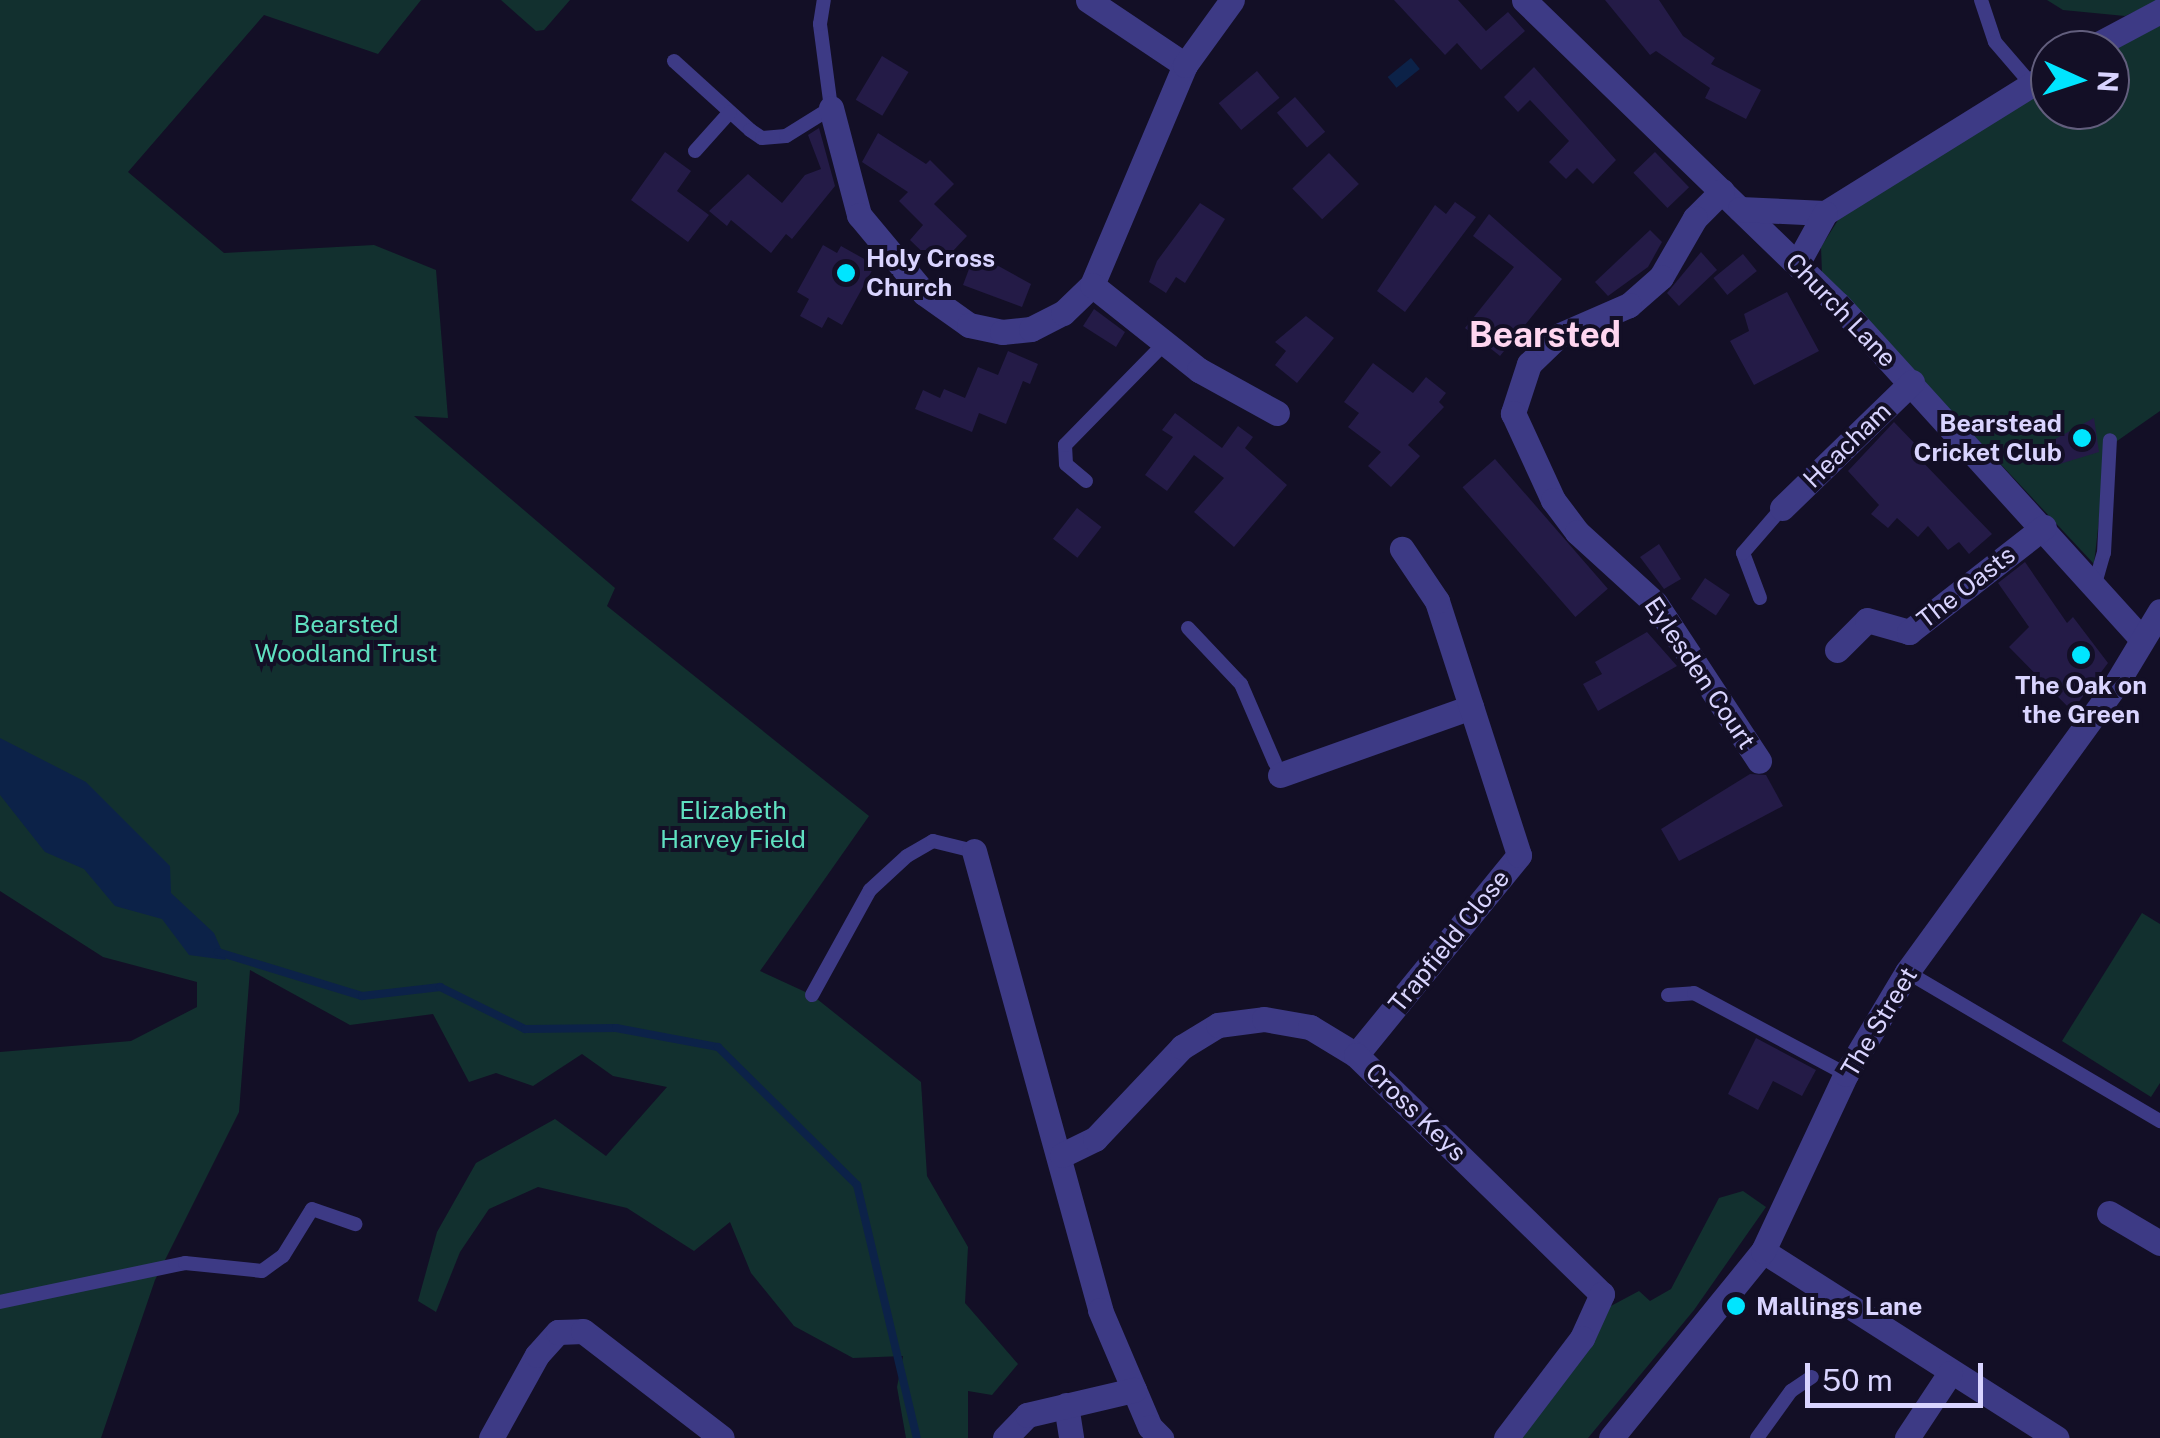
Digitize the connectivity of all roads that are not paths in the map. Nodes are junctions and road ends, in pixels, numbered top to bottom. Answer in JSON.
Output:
{"nodes":[{"id":1,"x":824,"y":0,"type":"edge"},
{"id":2,"x":1088,"y":0,"type":"edge"},
{"id":3,"x":1232,"y":0,"type":"edge"},
{"id":4,"x":1981,"y":0,"type":"edge"},
{"id":5,"x":1528,"y":2,"type":"edge"},
{"id":6,"x":2160,"y":11,"type":"edge"},
{"id":7,"x":2124,"y":30,"type":"edge"},
{"id":8,"x":674,"y":61,"type":"dead end"},
{"id":9,"x":1185,"y":65,"type":"junction"},
{"id":10,"x":2030,"y":70,"type":"edge"},
{"id":11,"x":2030,"y":86,"type":"edge"},
{"id":12,"x":831,"y":108,"type":"junction"},
{"id":13,"x":730,"y":112,"type":"junction"},
{"id":14,"x":695,"y":151,"type":"dead end"},
{"id":15,"x":1731,"y":200,"type":"junction"},
{"id":16,"x":1825,"y":213,"type":"junction"},
{"id":17,"x":1797,"y":264,"type":"junction"},
{"id":18,"x":1092,"y":285,"type":"junction"},
{"id":19,"x":1164,"y":344,"type":"junction"},
{"id":20,"x":1912,"y":382,"type":"junction"},
{"id":21,"x":1277,"y":413,"type":"dead end"},
{"id":22,"x":2110,"y":440,"type":"dead end"},
{"id":23,"x":1086,"y":482,"type":"dead end"},
{"id":24,"x":1782,"y":508,"type":"joint"},
{"id":25,"x":2044,"y":527,"type":"junction"},
{"id":26,"x":1402,"y":549,"type":"dead end"},
{"id":27,"x":2094,"y":587,"type":"junction"},
{"id":28,"x":1760,"y":598,"type":"dead end"},
{"id":29,"x":2160,"y":611,"type":"edge"},
{"id":30,"x":1188,"y":628,"type":"dead end"},
{"id":31,"x":2141,"y":638,"type":"junction"},
{"id":32,"x":1836,"y":650,"type":"dead end"},
{"id":33,"x":1470,"y":707,"type":"junction"},
{"id":34,"x":1759,"y":760,"type":"dead end"},
{"id":35,"x":1280,"y":775,"type":"joint"},
{"id":36,"x":974,"y":851,"type":"joint"},
{"id":37,"x":1907,"y":972,"type":"junction"},
{"id":38,"x":812,"y":994,"type":"dead end"},
{"id":39,"x":1668,"y":995,"type":"dead end"},
{"id":40,"x":1356,"y":1055,"type":"junction"},
{"id":41,"x":1846,"y":1074,"type":"junction"},
{"id":42,"x":2160,"y":1122,"type":"edge"},
{"id":43,"x":1062,"y":1156,"type":"junction"},
{"id":44,"x":2110,"y":1213,"type":"dead end"},
{"id":45,"x":355,"y":1224,"type":"dead end"},
{"id":46,"x":2160,"y":1243,"type":"edge"},
{"id":47,"x":1763,"y":1251,"type":"junction"},
{"id":48,"x":0,"y":1302,"type":"edge"},
{"id":49,"x":1950,"y":1373,"type":"junction"},
{"id":50,"x":1812,"y":1378,"type":"dead end"},
{"id":51,"x":1134,"y":1390,"type":"junction"},
{"id":52,"x":1066,"y":1405,"type":"junction"},
{"id":53,"x":490,"y":1438,"type":"edge"},
{"id":54,"x":722,"y":1438,"type":"edge"},
{"id":55,"x":1004,"y":1438,"type":"edge"},
{"id":56,"x":1071,"y":1438,"type":"edge"},
{"id":57,"x":1161,"y":1438,"type":"edge"},
{"id":58,"x":1506,"y":1438,"type":"edge"},
{"id":59,"x":1611,"y":1438,"type":"edge"},
{"id":60,"x":1757,"y":1438,"type":"edge"},
{"id":61,"x":1907,"y":1438,"type":"edge"},
{"id":62,"x":2057,"y":1438,"type":"edge"}],
"edges":[{"from":1,"to":12,"type":"lane"},
{"from":2,"to":9,"type":"street"},
{"from":3,"to":9,"type":"street"},
{"from":4,"to":10,"type":"lane"},
{"from":5,"to":15,"type":"street","name":"Church Lane"},
{"from":6,"to":7,"type":"street"},
{"from":8,"to":13,"type":"lane"},
{"from":9,"to":18,"type":"street"},
{"from":11,"to":16,"type":"street"},
{"from":12,"to":13,"type":"lane"},
{"from":12,"to":18,"type":"street"},
{"from":13,"to":14,"type":"lane"},
{"from":15,"to":16,"type":"street"},
{"from":15,"to":17,"type":"street","name":"Church Lane"},
{"from":15,"to":34,"type":"street","name":"Eylesden Court"},
{"from":16,"to":17,"type":"street"},
{"from":17,"to":20,"type":"street","name":"Church Lane"},
{"from":18,"to":19,"type":"street"},
{"from":19,"to":21,"type":"street"},
{"from":19,"to":23,"type":"lane"},
{"from":20,"to":24,"type":"street","name":"Heacham"},
{"from":20,"to":25,"type":"street","name":"Church Lane"},
{"from":22,"to":27,"type":"lane"},
{"from":24,"to":28,"type":"lane"},
{"from":25,"to":27,"type":"street","name":"Church Lane"},
{"from":25,"to":32,"type":"street","name":"The Oasts"},
{"from":26,"to":33,"type":"street","name":"Trapfield Close"},
{"from":27,"to":31,"type":"street","name":"Church Lane"},
{"from":29,"to":31,"type":"street","name":"The Street"},
{"from":30,"to":35,"type":"lane"},
{"from":31,"to":37,"type":"street","name":"The Street"},
{"from":33,"to":35,"type":"street"},
{"from":33,"to":40,"type":"street","name":"Trapfield Close"},
{"from":36,"to":38,"type":"lane"},
{"from":36,"to":43,"type":"street"},
{"from":37,"to":41,"type":"street","name":"The Street"},
{"from":37,"to":42,"type":"lane"},
{"from":39,"to":41,"type":"lane"},
{"from":40,"to":43,"type":"street","name":"Cross Keys"},
{"from":40,"to":58,"type":"street","name":"Cross Keys"},
{"from":41,"to":47,"type":"street","name":"The Street"},
{"from":43,"to":51,"type":"street"},
{"from":44,"to":46,"type":"street"},
{"from":45,"to":48,"type":"lane"},
{"from":47,"to":49,"type":"street"},
{"from":47,"to":59,"type":"street","name":"The Street"},
{"from":49,"to":61,"type":"street"},
{"from":49,"to":62,"type":"street"},
{"from":50,"to":60,"type":"lane"},
{"from":51,"to":52,"type":"street"},
{"from":51,"to":57,"type":"street"},
{"from":52,"to":55,"type":"street"},
{"from":52,"to":56,"type":"street"},
{"from":53,"to":54,"type":"street"}]}
